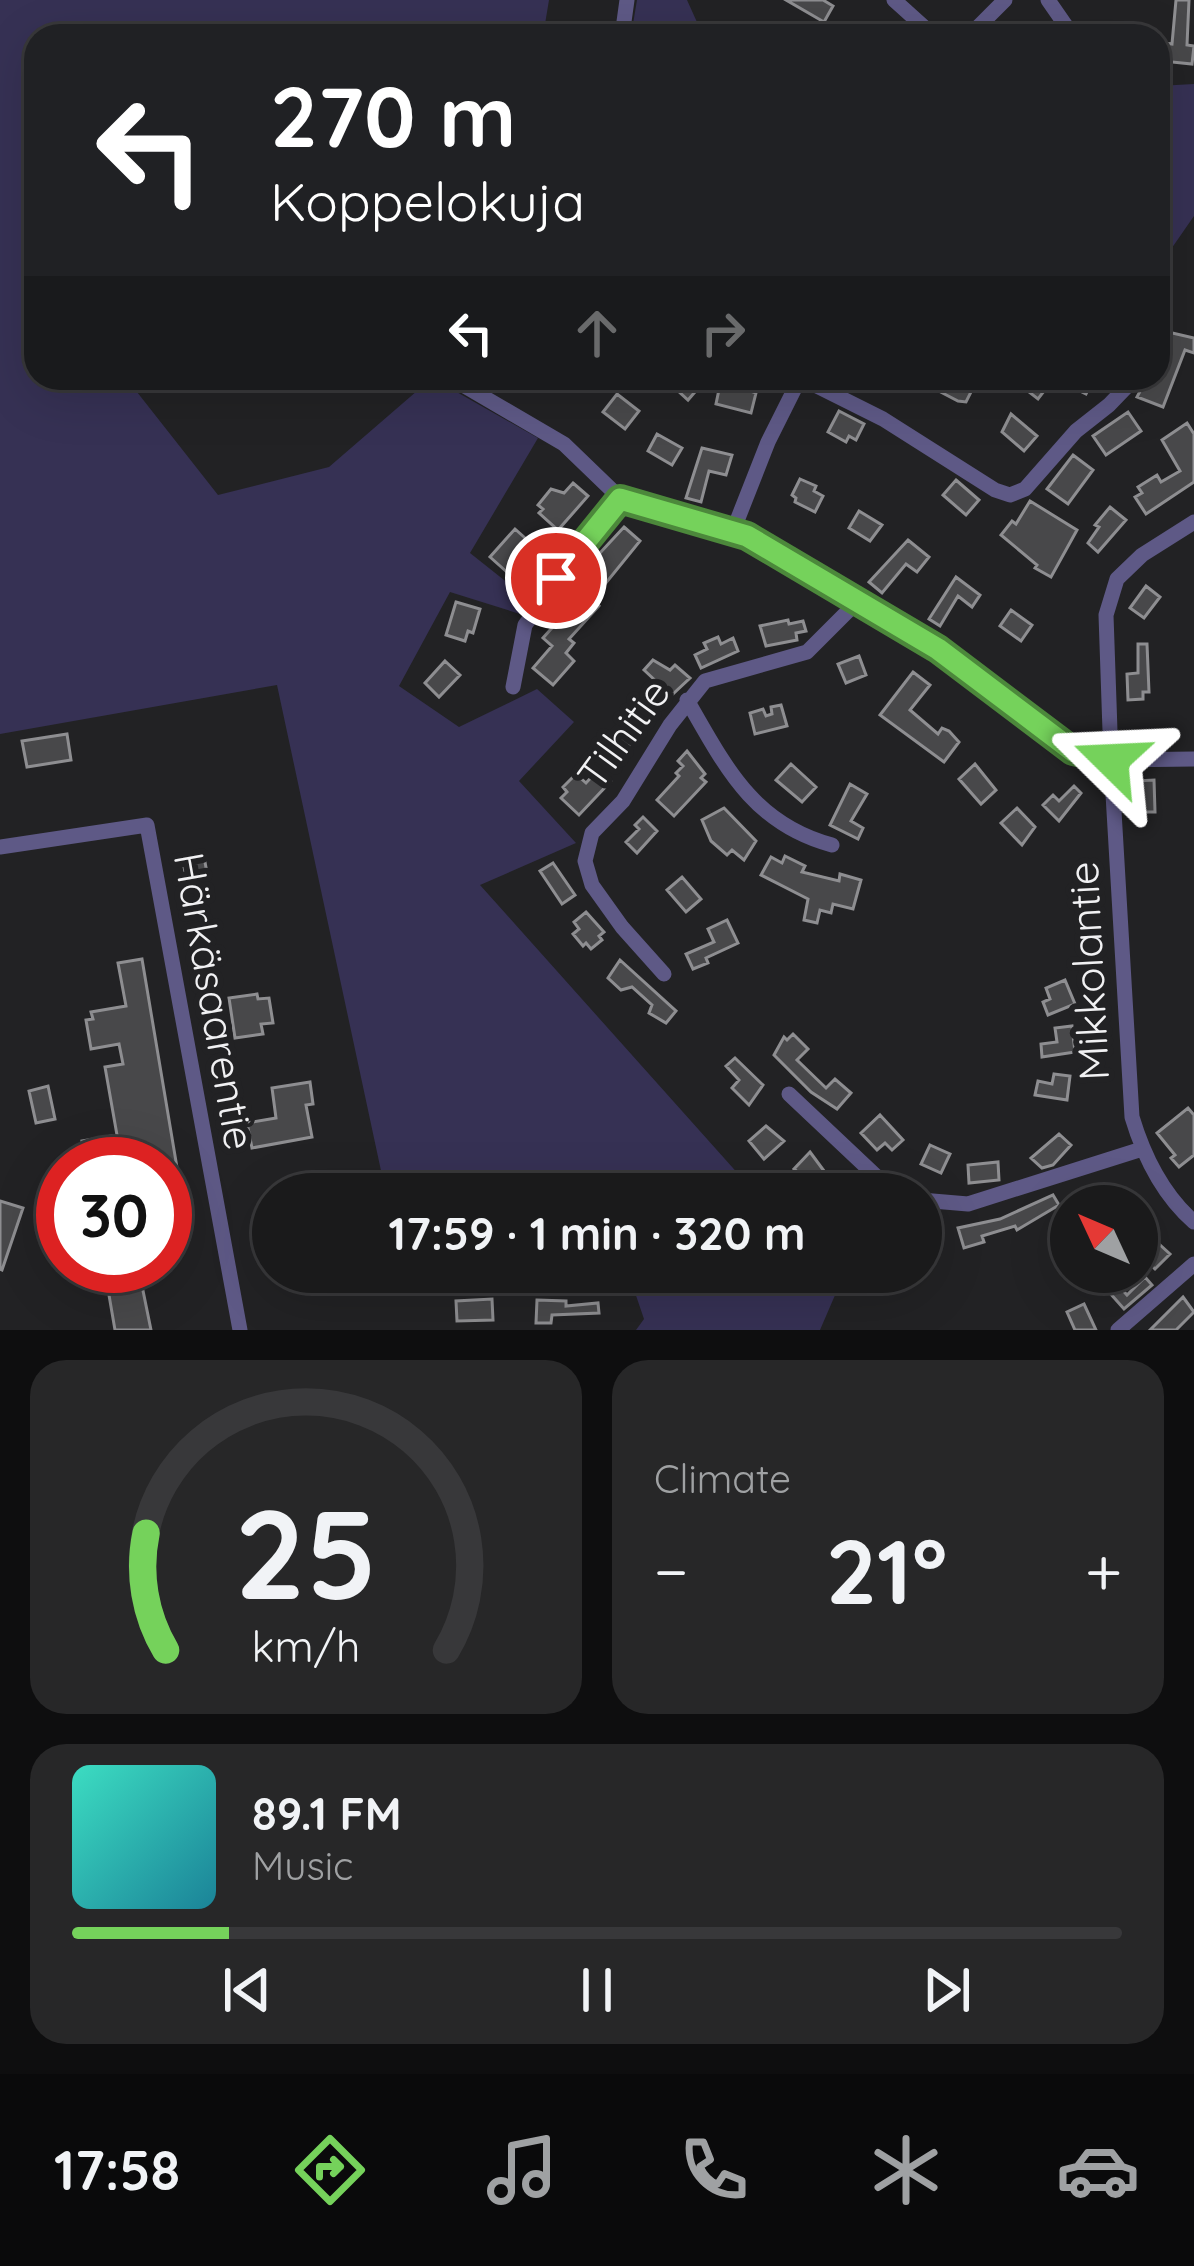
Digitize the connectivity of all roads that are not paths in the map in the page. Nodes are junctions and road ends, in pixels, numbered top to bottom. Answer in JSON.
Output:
{"nodes":[{"id":1,"x":894,"y":0,"type":"edge"},
{"id":2,"x":1005,"y":0,"type":"edge"},
{"id":3,"x":921,"y":24,"type":"edge"},
{"id":4,"x":981,"y":24,"type":"edge"},
{"id":5,"x":472,"y":390,"type":"edge"},
{"id":6,"x":794,"y":390,"type":"edge"},
{"id":7,"x":824,"y":390,"type":"edge"},
{"id":8,"x":1124,"y":390,"type":"edge"},
{"id":9,"x":620,"y":499,"type":"junction"},
{"id":10,"x":1194,"y":522,"type":"edge"},
{"id":11,"x":733,"y":531,"type":"junction"},
{"id":12,"x":859,"y":601,"type":"junction"},
{"id":13,"x":513,"y":687,"type":"dead end"},
{"id":14,"x":687,"y":700,"type":"junction"},
{"id":15,"x":1194,"y":759,"type":"edge"},
{"id":16,"x":1111,"y":760,"type":"junction"},
{"id":17,"x":832,"y":844,"type":"dead end"},
{"id":18,"x":0,"y":847,"type":"edge"},
{"id":19,"x":664,"y":974,"type":"dead end"},
{"id":20,"x":789,"y":1094,"type":"dead end"},
{"id":21,"x":1142,"y":1149,"type":"junction"},
{"id":22,"x":873,"y":1173,"type":"edge"},
{"id":23,"x":942,"y":1205,"type":"edge"},
{"id":24,"x":1194,"y":1222,"type":"edge"},
{"id":25,"x":1194,"y":1264,"type":"edge"},
{"id":26,"x":240,"y":1330,"type":"edge"},
{"id":27,"x":1118,"y":1330,"type":"edge"}],
"edges":[{"from":1,"to":3,"type":"street"},
{"from":2,"to":4,"type":"street"},
{"from":5,"to":9,"type":"street"},
{"from":6,"to":11,"type":"street"},
{"from":7,"to":8,"type":"street"},
{"from":9,"to":11,"type":"street"},
{"from":9,"to":13,"type":"street"},
{"from":10,"to":16,"type":"street","name":"Mikkolantie"},
{"from":11,"to":12,"type":"street"},
{"from":12,"to":14,"type":"street","name":"Tilhitie"},
{"from":12,"to":16,"type":"street"},
{"from":14,"to":17,"type":"street"},
{"from":14,"to":19,"type":"street","name":"Tilhitie"},
{"from":15,"to":16,"type":"street"},
{"from":16,"to":21,"type":"street","name":"Mikkolantie"},
{"from":18,"to":26,"type":"street","name":"Härkäsaarentie"},
{"from":20,"to":22,"type":"street"},
{"from":21,"to":23,"type":"street"},
{"from":21,"to":24,"type":"street","name":"Mikkolantie"},
{"from":25,"to":27,"type":"street"}]}
